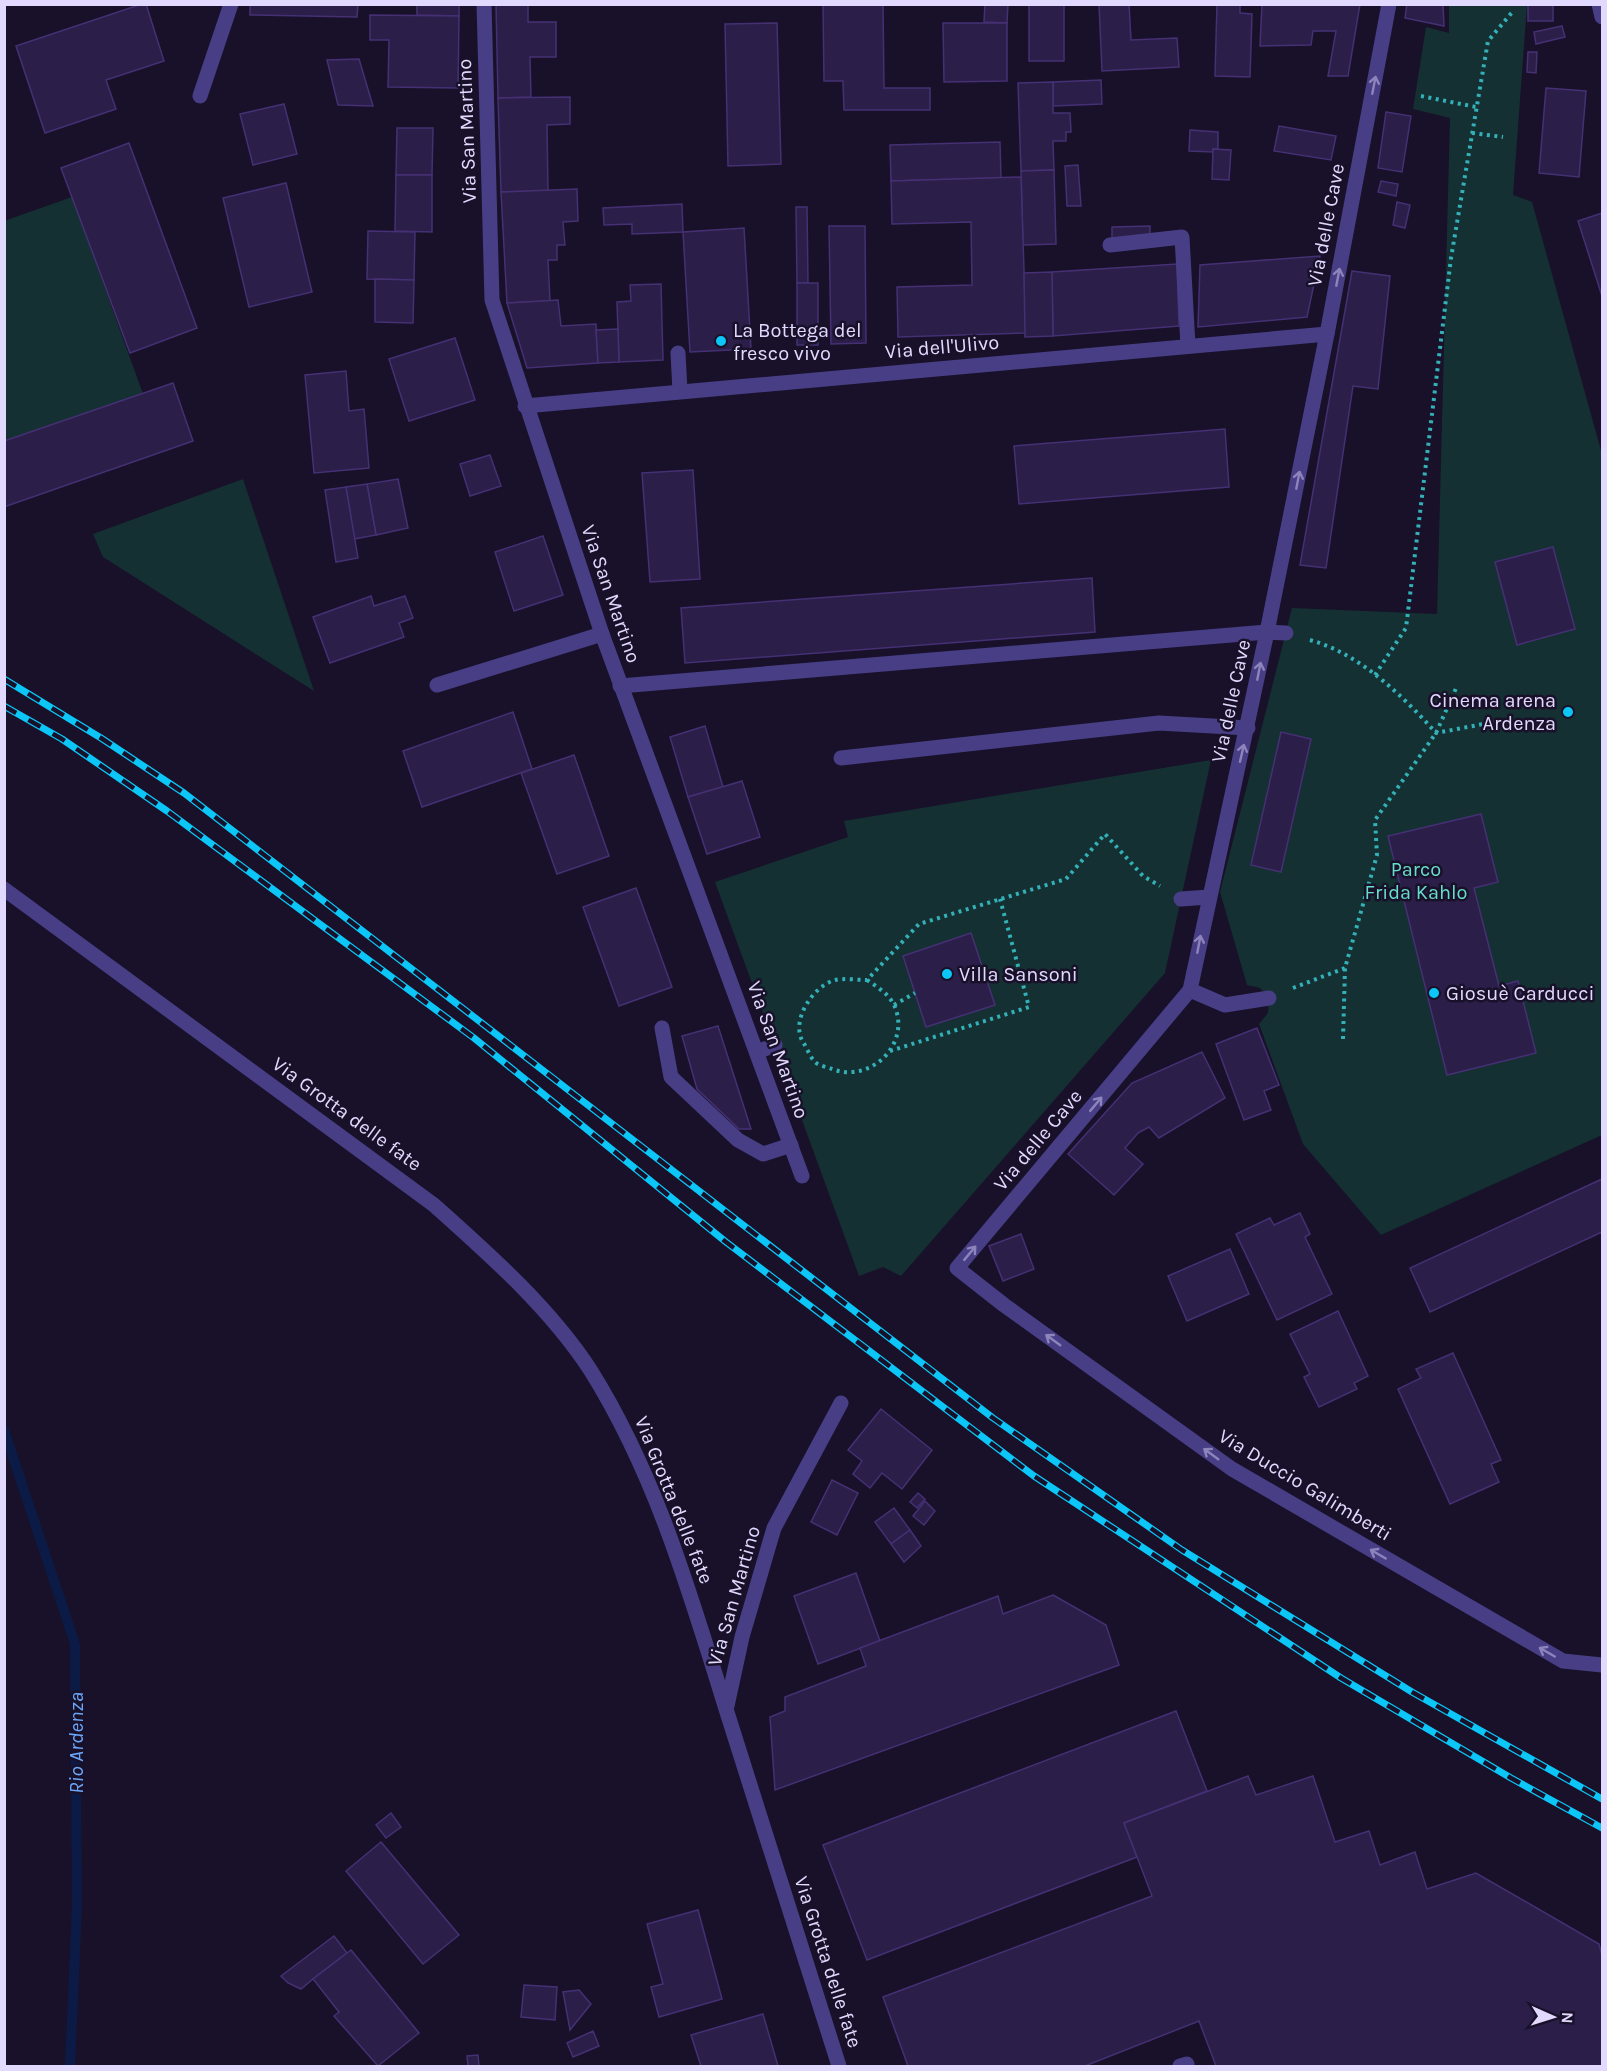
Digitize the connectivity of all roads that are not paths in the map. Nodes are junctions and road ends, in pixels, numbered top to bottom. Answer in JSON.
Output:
{"nodes":[{"id":1,"x":231,"y":4,"type":"edge"},
{"id":2,"x":484,"y":4,"type":"edge"},
{"id":3,"x":1389,"y":4,"type":"edge"},
{"id":4,"x":1599,"y":4,"type":"edge"},
{"id":5,"x":1602,"y":17,"type":"edge"},
{"id":6,"x":200,"y":96,"type":"dead end"},
{"id":7,"x":1110,"y":245,"type":"dead end"},
{"id":8,"x":1327,"y":334,"type":"junction"},
{"id":9,"x":1188,"y":346,"type":"junction"},
{"id":10,"x":678,"y":353,"type":"dead end"},
{"id":11,"x":680,"y":391,"type":"junction"},
{"id":12,"x":525,"y":406,"type":"junction"},
{"id":13,"x":1267,"y":632,"type":"junction"},
{"id":14,"x":1286,"y":633,"type":"road end"},
{"id":15,"x":602,"y":634,"type":"junction"},
{"id":16,"x":438,"y":685,"type":"dead end"},
{"id":17,"x":620,"y":687,"type":"junction"},
{"id":18,"x":1248,"y":728,"type":"junction"},
{"id":19,"x":841,"y":758,"type":"dead end"},
{"id":20,"x":4,"y":889,"type":"edge"},
{"id":21,"x":1209,"y":897,"type":"junction"},
{"id":22,"x":1181,"y":899,"type":"road end"},
{"id":23,"x":1190,"y":990,"type":"junction"},
{"id":24,"x":1269,"y":998,"type":"road end"},
{"id":25,"x":662,"y":1028,"type":"dead end"},
{"id":26,"x":775,"y":1045,"type":"dead end"},
{"id":27,"x":757,"y":1052,"type":"junction"},
{"id":28,"x":791,"y":1145,"type":"junction"},
{"id":29,"x":802,"y":1176,"type":"dead end"},
{"id":30,"x":1004,"y":1305,"type":"joint"},
{"id":31,"x":841,"y":1403,"type":"dead end"},
{"id":32,"x":1602,"y":1665,"type":"edge"},
{"id":33,"x":726,"y":1708,"type":"junction"},
{"id":34,"x":839,"y":2067,"type":"edge"}],
"edges":[{"from":1,"to":6,"type":"street"},
{"from":2,"to":12,"type":"street","name":"Via San Martino"},
{"from":8,"to":3,"type":"street","name":"Via delle Cave","one_way":true},
{"from":4,"to":5,"type":"street"},
{"from":7,"to":9,"type":"street"},
{"from":8,"to":9,"type":"street","name":"Via dell'Ulivo"},
{"from":13,"to":8,"type":"street","name":"Via delle Cave","one_way":true},
{"from":9,"to":11,"type":"street","name":"Via dell'Ulivo"},
{"from":10,"to":11,"type":"street"},
{"from":11,"to":12,"type":"street","name":"Via dell'Ulivo"},
{"from":12,"to":15,"type":"street","name":"Via San Martino"},
{"from":13,"to":14,"type":"street"},
{"from":13,"to":17,"type":"street"},
{"from":18,"to":13,"type":"street","name":"Via delle Cave","one_way":true},
{"from":15,"to":16,"type":"street"},
{"from":15,"to":17,"type":"street","name":"Via San Martino"},
{"from":17,"to":27,"type":"street","name":"Via San Martino"},
{"from":18,"to":19,"type":"street"},
{"from":21,"to":18,"type":"street","name":"Via delle Cave","one_way":true},
{"from":20,"to":33,"type":"street","name":"Via Grotta delle fate"},
{"from":21,"to":22,"type":"street"},
{"from":23,"to":21,"type":"street","name":"Via delle Cave","one_way":true},
{"from":23,"to":24,"type":"street"},
{"from":30,"to":23,"type":"street","name":"Via delle Cave","one_way":true},
{"from":25,"to":28,"type":"street"},
{"from":26,"to":27,"type":"street"},
{"from":27,"to":28,"type":"street","name":"Via San Martino"},
{"from":28,"to":29,"type":"street","name":"Via San Martino"},
{"from":32,"to":30,"type":"street","name":"Via Duccio Galimberti","one_way":true},
{"from":31,"to":33,"type":"street","name":"Via San Martino"},
{"from":33,"to":34,"type":"street","name":"Via Grotta delle fate"}]}
